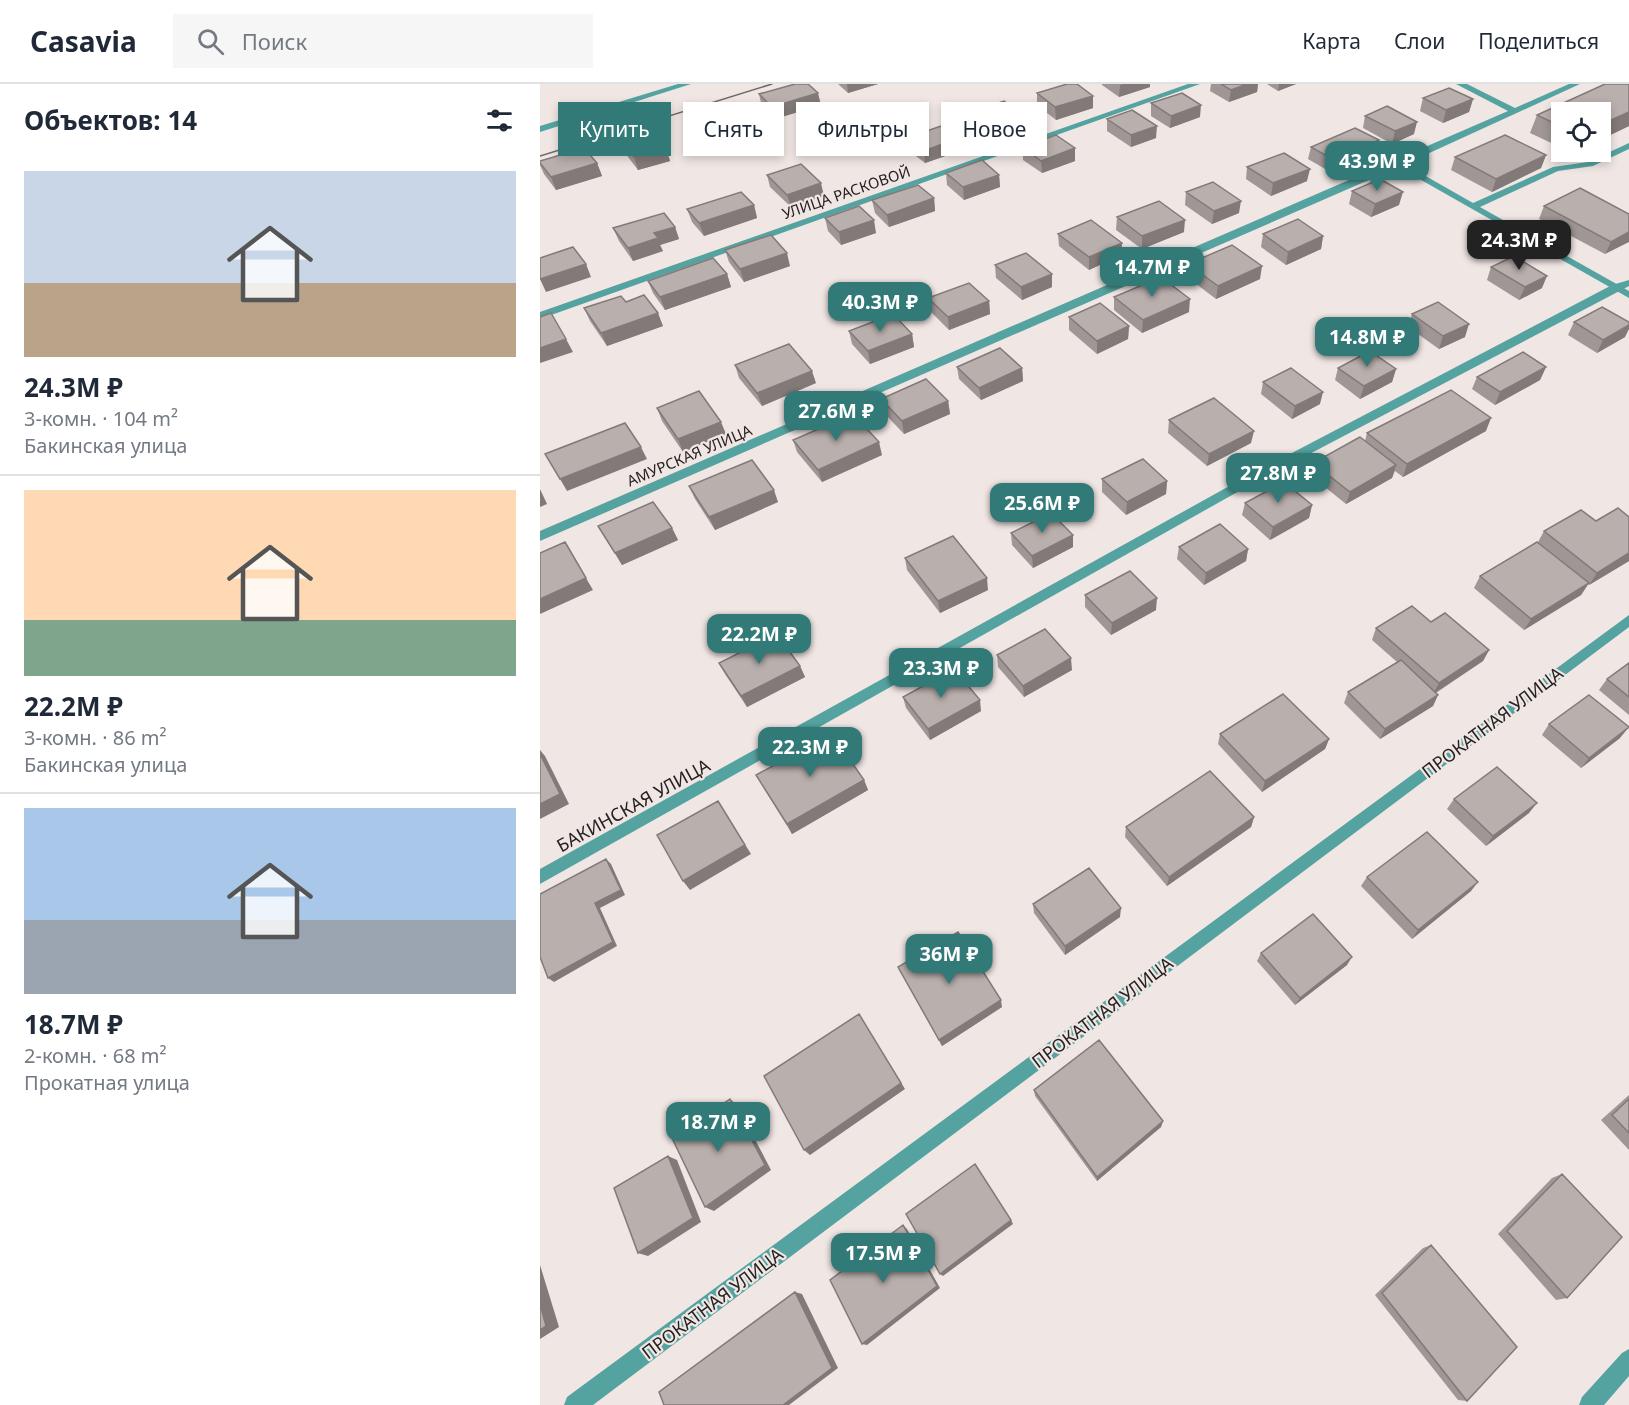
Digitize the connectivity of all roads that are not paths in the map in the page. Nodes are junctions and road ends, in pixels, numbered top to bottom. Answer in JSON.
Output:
{"nodes":[{"id":1,"x":687,"y":84,"type":"edge"},
{"id":2,"x":1196,"y":84,"type":"edge"},
{"id":3,"x":1460,"y":84,"type":"edge"},
{"id":4,"x":1576,"y":84,"type":"edge"},
{"id":5,"x":1514,"y":111,"type":"junction"},
{"id":6,"x":540,"y":129,"type":"edge"},
{"id":7,"x":1629,"y":146,"type":"edge"},
{"id":8,"x":1398,"y":164,"type":"junction"},
{"id":9,"x":1474,"y":206,"type":"junction"},
{"id":10,"x":1622,"y":285,"type":"edge"},
{"id":11,"x":1629,"y":295,"type":"edge"},
{"id":12,"x":540,"y":316,"type":"edge"},
{"id":13,"x":540,"y":536,"type":"edge"},
{"id":14,"x":1629,"y":620,"type":"edge"},
{"id":15,"x":540,"y":877,"type":"edge"},
{"id":16,"x":1629,"y":1360,"type":"edge"},
{"id":17,"x":575,"y":1405,"type":"edge"},
{"id":18,"x":1590,"y":1405,"type":"edge"}],
"edges":[{"from":1,"to":6,"type":"street"},
{"from":2,"to":12,"type":"street","name":"УЛИЦА РАСКОВОЙ"},
{"from":3,"to":5,"type":"street"},
{"from":4,"to":5,"type":"street","name":"АМУРСКАЯ УЛИЦА"},
{"from":5,"to":8,"type":"street","name":"АМУРСКАЯ УЛИЦА"},
{"from":7,"to":9,"type":"street"},
{"from":8,"to":9,"type":"street"},
{"from":8,"to":13,"type":"street","name":"АМУРСКАЯ УЛИЦА"},
{"from":9,"to":10,"type":"street"},
{"from":10,"to":11,"type":"street"},
{"from":10,"to":15,"type":"street","name":"БАКИНСКАЯ УЛИЦА"},
{"from":14,"to":17,"type":"street","name":"ПРОКАТНАЯ УЛИЦА"},
{"from":16,"to":18,"type":"street"}]}
